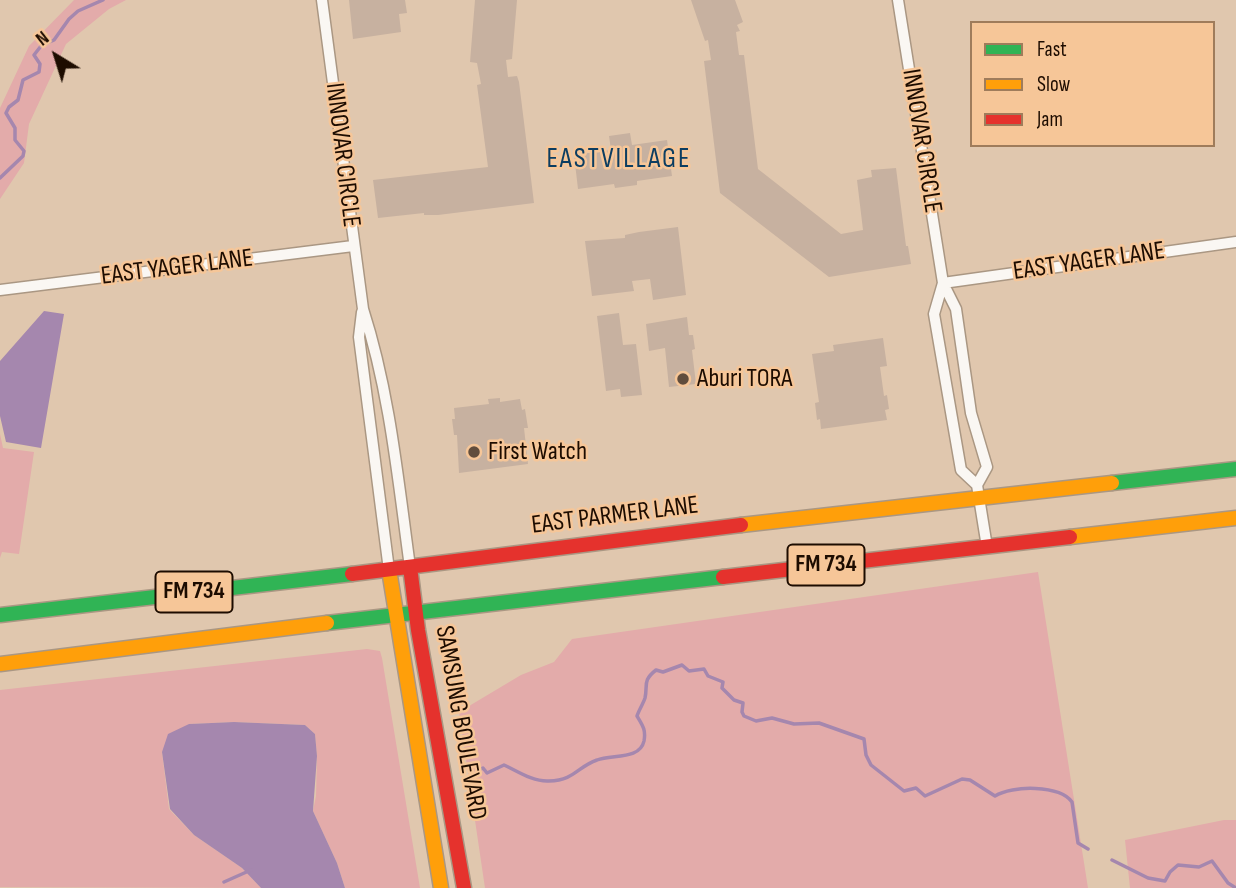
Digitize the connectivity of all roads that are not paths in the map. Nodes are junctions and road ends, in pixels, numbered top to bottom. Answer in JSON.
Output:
{"nodes":[{"id":1,"x":322,"y":0,"type":"edge"},
{"id":2,"x":898,"y":0,"type":"edge"},
{"id":3,"x":1236,"y":242,"type":"edge"},
{"id":4,"x":354,"y":246,"type":"junction"},
{"id":5,"x":943,"y":283,"type":"junction"},
{"id":6,"x":0,"y":290,"type":"edge"},
{"id":7,"x":363,"y":309,"type":"junction"},
{"id":8,"x":1236,"y":469,"type":"edge"},
{"id":9,"x":979,"y":492,"type":"junction"},
{"id":10,"x":1236,"y":518,"type":"edge"},
{"id":11,"x":987,"y":547,"type":"junction"},
{"id":12,"x":410,"y":567,"type":"junction"},
{"id":13,"x":388,"y":570,"type":"junction"},
{"id":14,"x":417,"y":612,"type":"junction"},
{"id":15,"x":0,"y":615,"type":"edge"},
{"id":16,"x":396,"y":615,"type":"junction"},
{"id":17,"x":0,"y":664,"type":"edge"},
{"id":18,"x":441,"y":888,"type":"edge"},
{"id":19,"x":464,"y":888,"type":"edge"}],
"edges":[{"from":1,"to":4,"type":"street","name":"INNOVAR CIRCLE"},
{"from":2,"to":5,"type":"street","name":"INNOVAR CIRCLE"},
{"from":3,"to":5,"type":"street","name":"EAST YAGER LANE"},
{"from":4,"to":6,"type":"street","name":"EAST YAGER LANE"},
{"from":4,"to":7,"type":"street","name":"INNOVAR CIRCLE"},
{"from":5,"to":9,"type":"street","name":"INNOVAR CIRCLE"},
{"from":5,"to":9,"type":"street","name":"INNOVAR CIRCLE"},
{"from":7,"to":12,"type":"street","name":"INNOVAR CIRCLE"},
{"from":7,"to":13,"type":"street","name":"INNOVAR CIRCLE"},
{"from":8,"to":9,"type":"main road","name":"EAST PARMER LANE","number":"FM 734"},
{"from":9,"to":11,"type":"street","name":"INNOVAR CIRCLE"},
{"from":9,"to":12,"type":"main road","name":"EAST PARMER LANE","number":"FM 734"},
{"from":10,"to":11,"type":"main road","number":"FM 734"},
{"from":11,"to":14,"type":"main road","number":"FM 734"},
{"from":12,"to":13,"type":"main road","name":"EAST PARMER LANE","number":"FM 734"},
{"from":12,"to":14,"type":"main road","name":"SAMSUNG BOULEVARD"},
{"from":13,"to":15,"type":"main road","name":"EAST PARMER LANE","number":"FM 734"},
{"from":13,"to":16,"type":"main road","name":"SAMSUNG BOULEVARD"},
{"from":14,"to":16,"type":"main road","number":"FM 734"},
{"from":14,"to":19,"type":"main road","name":"SAMSUNG BOULEVARD"},
{"from":16,"to":17,"type":"main road","number":"FM 734"},
{"from":16,"to":18,"type":"main road","name":"SAMSUNG BOULEVARD"}]}
